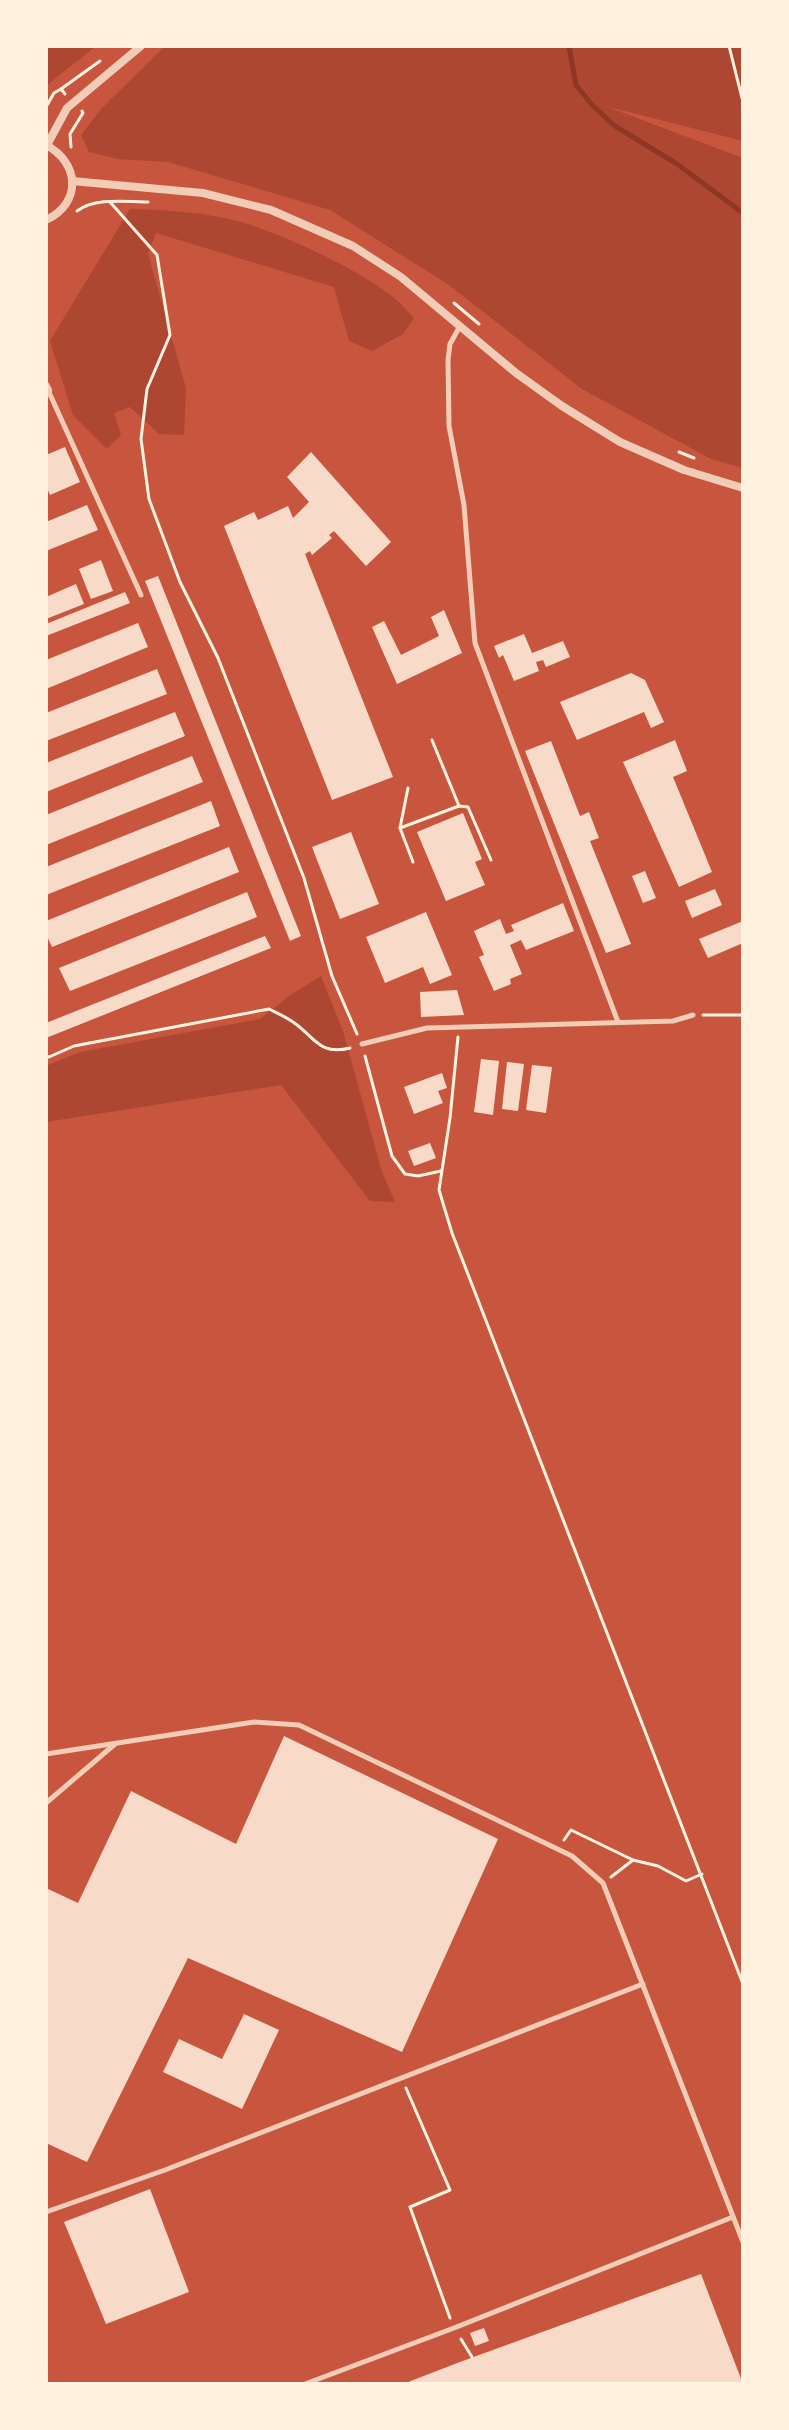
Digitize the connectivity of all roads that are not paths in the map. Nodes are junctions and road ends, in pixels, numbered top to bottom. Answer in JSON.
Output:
{"nodes":[{"id":1,"x":141,"y":46,"type":"edge"},
{"id":2,"x":46,"y":145,"type":"edge"},
{"id":3,"x":72,"y":181,"type":"junction"},
{"id":4,"x":46,"y":220,"type":"edge"},
{"id":5,"x":460,"y":325,"type":"junction"},
{"id":6,"x":47,"y":388,"type":"edge"},
{"id":7,"x":743,"y":488,"type":"edge"},
{"id":8,"x":141,"y":595,"type":"dead end"},
{"id":9,"x":693,"y":1015,"type":"road end"},
{"id":10,"x":618,"y":1022,"type":"junction"},
{"id":11,"x":362,"y":1044,"type":"road end"},
{"id":12,"x":116,"y":1743,"type":"junction"},
{"id":13,"x":46,"y":1754,"type":"edge"},
{"id":14,"x":46,"y":1803,"type":"edge"},
{"id":15,"x":643,"y":1984,"type":"junction"},
{"id":16,"x":46,"y":2212,"type":"edge"},
{"id":17,"x":733,"y":2217,"type":"junction"},
{"id":18,"x":743,"y":2242,"type":"edge"},
{"id":19,"x":305,"y":2384,"type":"edge"}],
"edges":[{"from":1,"to":2,"type":"street"},
{"from":2,"to":3,"type":"street"},
{"from":3,"to":4,"type":"street"},
{"from":3,"to":5,"type":"street"},
{"from":5,"to":7,"type":"street"},
{"from":5,"to":10,"type":"lane"},
{"from":6,"to":8,"type":"lane"},
{"from":9,"to":10,"type":"lane"},
{"from":10,"to":11,"type":"lane"},
{"from":12,"to":13,"type":"lane"},
{"from":12,"to":14,"type":"lane"},
{"from":12,"to":15,"type":"lane"},
{"from":15,"to":16,"type":"lane"},
{"from":15,"to":17,"type":"lane"},
{"from":17,"to":18,"type":"lane"},
{"from":17,"to":19,"type":"lane"}]}
